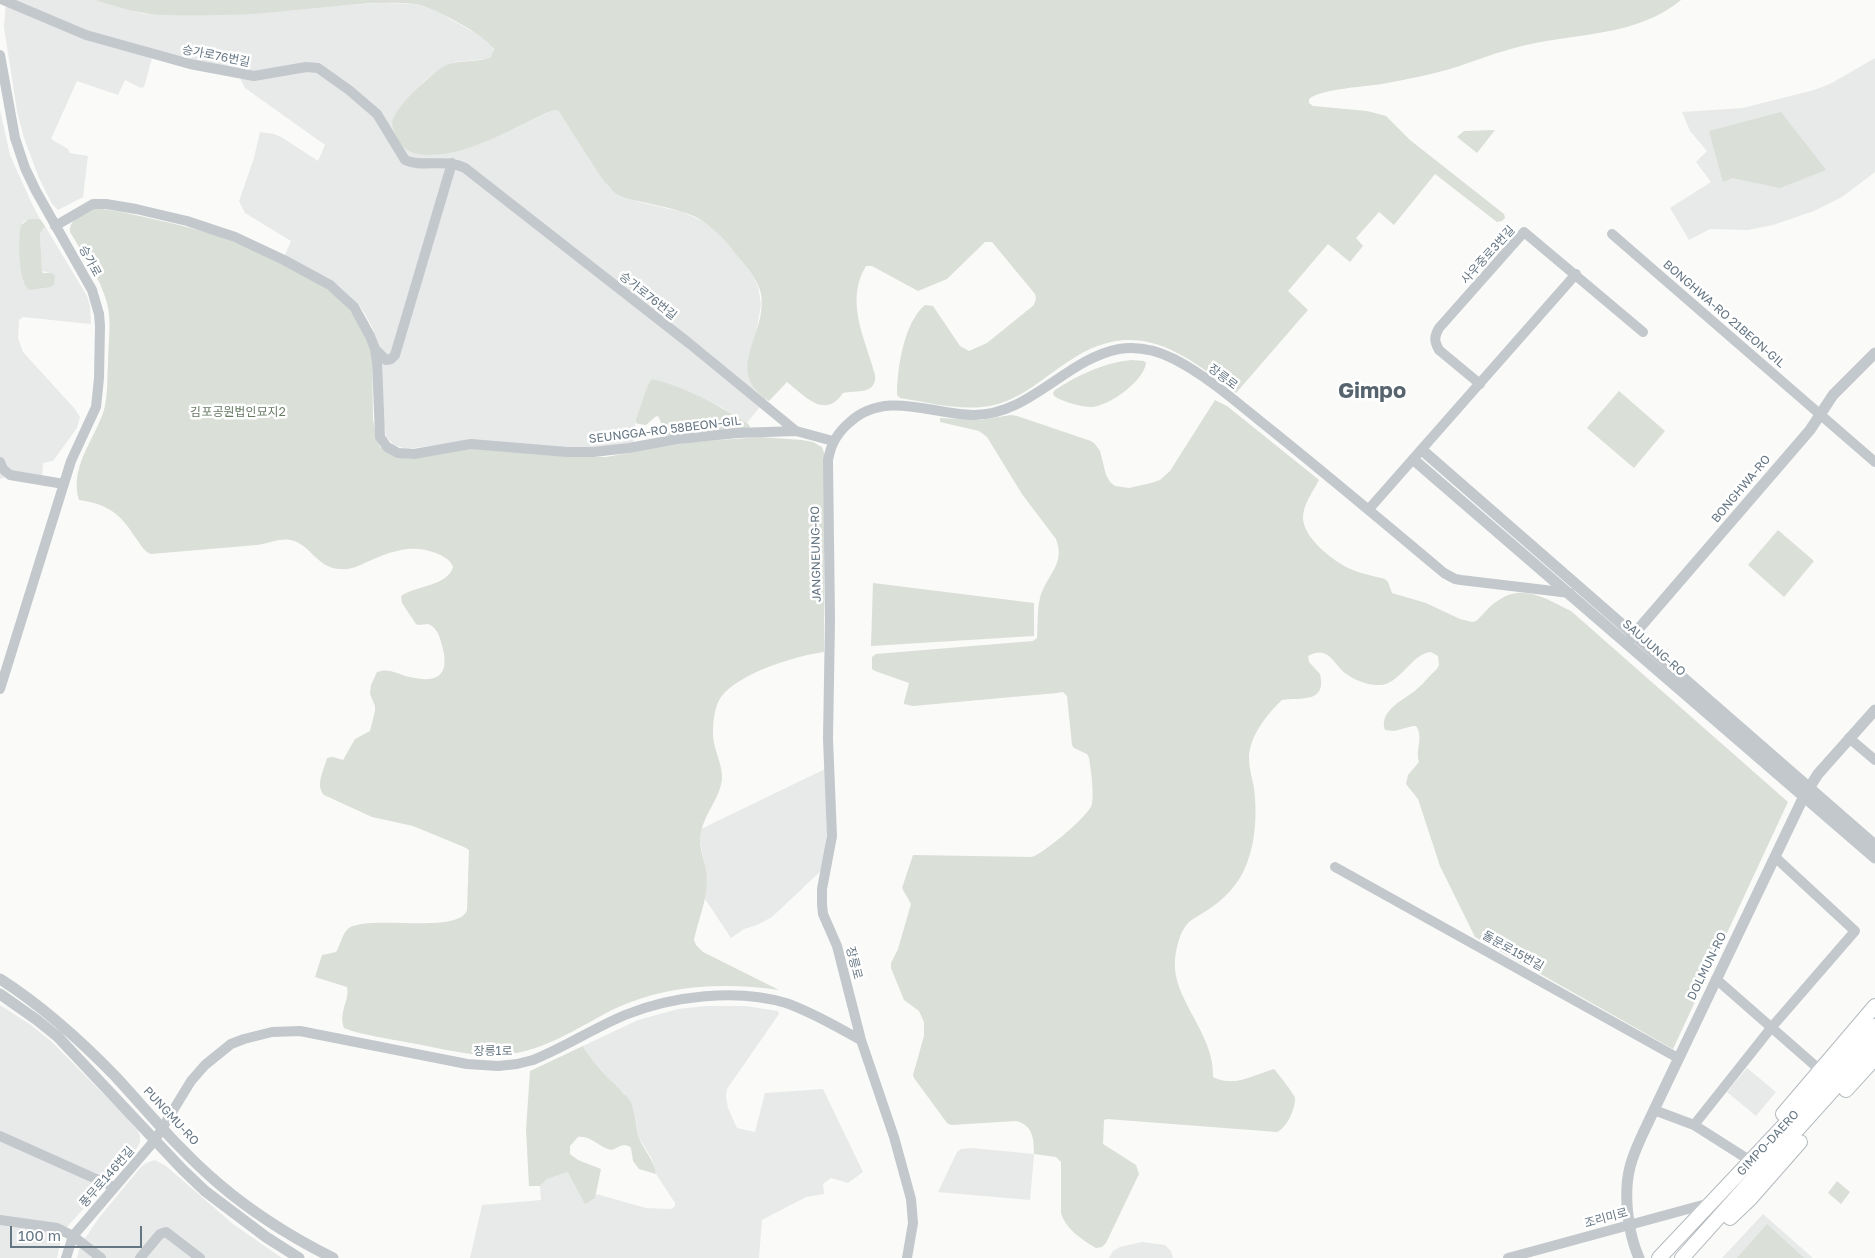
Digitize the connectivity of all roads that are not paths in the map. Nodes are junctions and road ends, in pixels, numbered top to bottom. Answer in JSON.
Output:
{"nodes":[{"id":1,"x":3,"y":0,"type":"edge"},
{"id":2,"x":0,"y":55,"type":"edge"},
{"id":3,"x":452,"y":163,"type":"junction"},
{"id":4,"x":55,"y":226,"type":"junction"},
{"id":5,"x":1612,"y":234,"type":"dead end"},
{"id":6,"x":1576,"y":274,"type":"junction"},
{"id":7,"x":1643,"y":332,"type":"dead end"},
{"id":8,"x":375,"y":349,"type":"junction"},
{"id":9,"x":1875,"y":353,"type":"edge"},
{"id":10,"x":1480,"y":384,"type":"junction"},
{"id":11,"x":1821,"y":413,"type":"junction"},
{"id":12,"x":796,"y":431,"type":"junction"},
{"id":13,"x":833,"y":441,"type":"junction"},
{"id":14,"x":1418,"y":455,"type":"junction"},
{"id":15,"x":0,"y":462,"type":"edge"},
{"id":16,"x":1875,"y":462,"type":"edge"},
{"id":17,"x":64,"y":484,"type":"junction"},
{"id":18,"x":1369,"y":510,"type":"junction"},
{"id":19,"x":1570,"y":593,"type":"junction"},
{"id":20,"x":1630,"y":638,"type":"junction"},
{"id":21,"x":0,"y":689,"type":"edge"},
{"id":22,"x":1875,"y":710,"type":"edge"},
{"id":23,"x":1849,"y":738,"type":"junction"},
{"id":24,"x":1875,"y":760,"type":"edge"},
{"id":25,"x":1807,"y":793,"type":"junction"},
{"id":26,"x":1875,"y":845,"type":"edge"},
{"id":27,"x":1775,"y":857,"type":"junction"},
{"id":28,"x":1875,"y":858,"type":"edge"},
{"id":29,"x":1335,"y":867,"type":"dead end"},
{"id":30,"x":0,"y":979,"type":"edge"},
{"id":31,"x":1716,"y":979,"type":"junction"},
{"id":32,"x":0,"y":994,"type":"edge"},
{"id":33,"x":1875,"y":1006,"type":"edge"},
{"id":34,"x":1875,"y":1026,"type":"edge"},
{"id":35,"x":1771,"y":1028,"type":"junction"},
{"id":36,"x":861,"y":1040,"type":"junction"},
{"id":37,"x":1875,"y":1043,"type":"edge"},
{"id":38,"x":1678,"y":1058,"type":"junction"},
{"id":39,"x":1875,"y":1058,"type":"edge"},
{"id":40,"x":1820,"y":1070,"type":"junction"},
{"id":41,"x":1654,"y":1110,"type":"junction"},
{"id":42,"x":1694,"y":1125,"type":"junction"},
{"id":43,"x":162,"y":1128,"type":"junction"},
{"id":44,"x":0,"y":1136,"type":"edge"},
{"id":45,"x":155,"y":1140,"type":"junction"},
{"id":46,"x":1746,"y":1158,"type":"junction"},
{"id":47,"x":114,"y":1186,"type":"junction"},
{"id":48,"x":1714,"y":1200,"type":"junction"},
{"id":49,"x":0,"y":1220,"type":"edge"},
{"id":50,"x":1629,"y":1226,"type":"junction"},
{"id":51,"x":73,"y":1236,"type":"junction"},
{"id":52,"x":66,"y":1258,"type":"edge"},
{"id":53,"x":101,"y":1258,"type":"edge"},
{"id":54,"x":140,"y":1258,"type":"edge"},
{"id":55,"x":200,"y":1258,"type":"edge"},
{"id":56,"x":299,"y":1258,"type":"edge"},
{"id":57,"x":333,"y":1258,"type":"edge"},
{"id":58,"x":906,"y":1258,"type":"edge"},
{"id":59,"x":1508,"y":1258,"type":"edge"},
{"id":60,"x":1638,"y":1258,"type":"edge"},
{"id":61,"x":1659,"y":1258,"type":"edge"},
{"id":62,"x":1682,"y":1258,"type":"edge"},
{"id":63,"x":1688,"y":1258,"type":"edge"}],
"edges":[{"from":1,"to":3,"type":"street","name":"승가로76번길"},
{"from":2,"to":4,"type":"street","name":"승가로"},
{"from":3,"to":8,"type":"street"},
{"from":3,"to":12,"type":"street","name":"승가로76번길"},
{"from":4,"to":8,"type":"street","name":"SEUNGGA-RO 58BEON-GIL"},
{"from":4,"to":17,"type":"street","name":"승가로"},
{"from":5,"to":11,"type":"street","name":"BONGHWA-RO 21BEON-GIL"},
{"from":6,"to":7,"type":"street"},
{"from":6,"to":10,"type":"street"},
{"from":6,"to":10,"type":"street","name":"사우중로3번길"},
{"from":8,"to":12,"type":"street","name":"SEUNGGA-RO 58BEON-GIL"},
{"from":9,"to":11,"type":"street","name":"BONGHWA-RO"},
{"from":10,"to":14,"type":"street"},
{"from":11,"to":16,"type":"street","name":"BONGHWA-RO 21BEON-GIL"},
{"from":11,"to":20,"type":"street","name":"BONGHWA-RO"},
{"from":12,"to":13,"type":"street","name":"승가로76번길"},
{"from":13,"to":18,"type":"street","name":"장릉로"},
{"from":13,"to":36,"type":"street","name":"JANGNEUNG-RO"},
{"from":14,"to":18,"type":"street"},
{"from":14,"to":19,"type":"street","name":"SAUJUNG-RO"},
{"from":14,"to":20,"type":"street","name":"SAUJUNG-RO"},
{"from":15,"to":17,"type":"street"},
{"from":17,"to":21,"type":"street","name":"승가로"},
{"from":18,"to":19,"type":"street","name":"장릉로"},
{"from":19,"to":20,"type":"street","name":"SAUJUNG-RO"},
{"from":20,"to":25,"type":"street","name":"SAUJUNG-RO"},
{"from":22,"to":23,"type":"street","name":"DOLMUN-RO"},
{"from":23,"to":24,"type":"street"},
{"from":23,"to":25,"type":"street","name":"DOLMUN-RO"},
{"from":25,"to":26,"type":"street","name":"SAUJUNG-RO"},
{"from":25,"to":27,"type":"street","name":"DOLMUN-RO"},
{"from":25,"to":28,"type":"street","name":"SAUJUNG-RO"},
{"from":27,"to":31,"type":"street","name":"DOLMUN-RO"},
{"from":27,"to":35,"type":"street"},
{"from":29,"to":38,"type":"street","name":"돌문로15번길"},
{"from":30,"to":43,"type":"street","name":"PUNGMU-RO"},
{"from":31,"to":35,"type":"street"},
{"from":31,"to":38,"type":"street","name":"DOLMUN-RO"},
{"from":32,"to":45,"type":"street"},
{"from":33,"to":40,"type":"main road"},
{"from":34,"to":48,"type":"main road","name":"GIMPO-DAERO"},
{"from":35,"to":40,"type":"street"},
{"from":35,"to":42,"type":"street"},
{"from":36,"to":43,"type":"street","name":"장릉1로"},
{"from":36,"to":58,"type":"street"},
{"from":37,"to":62,"type":"main road","name":"GIMPO-DAERO"},
{"from":38,"to":41,"type":"street","name":"DOLMUN-RO"},
{"from":39,"to":63,"type":"main road"},
{"from":40,"to":46,"type":"main road"},
{"from":41,"to":42,"type":"street"},
{"from":41,"to":50,"type":"street","name":"DOLMUN-RO"},
{"from":42,"to":46,"type":"street"},
{"from":43,"to":45,"type":"street","name":"장릉1로"},
{"from":43,"to":57,"type":"street","name":"PUNGMU-RO"},
{"from":44,"to":47,"type":"street"},
{"from":45,"to":47,"type":"street","name":"풍무로146번길"},
{"from":45,"to":56,"type":"street"},
{"from":46,"to":48,"type":"main road"},
{"from":47,"to":51,"type":"street","name":"풍무로146번길"},
{"from":48,"to":50,"type":"street","name":"조리미로"},
{"from":48,"to":61,"type":"main road","name":"GIMPO-DAERO"},
{"from":49,"to":51,"type":"street"},
{"from":50,"to":59,"type":"street","name":"조리미로"},
{"from":50,"to":60,"type":"street","name":"DOLMUN-RO"},
{"from":51,"to":52,"type":"street","name":"풍무로146번길"},
{"from":51,"to":53,"type":"street"},
{"from":54,"to":55,"type":"street"}]}
